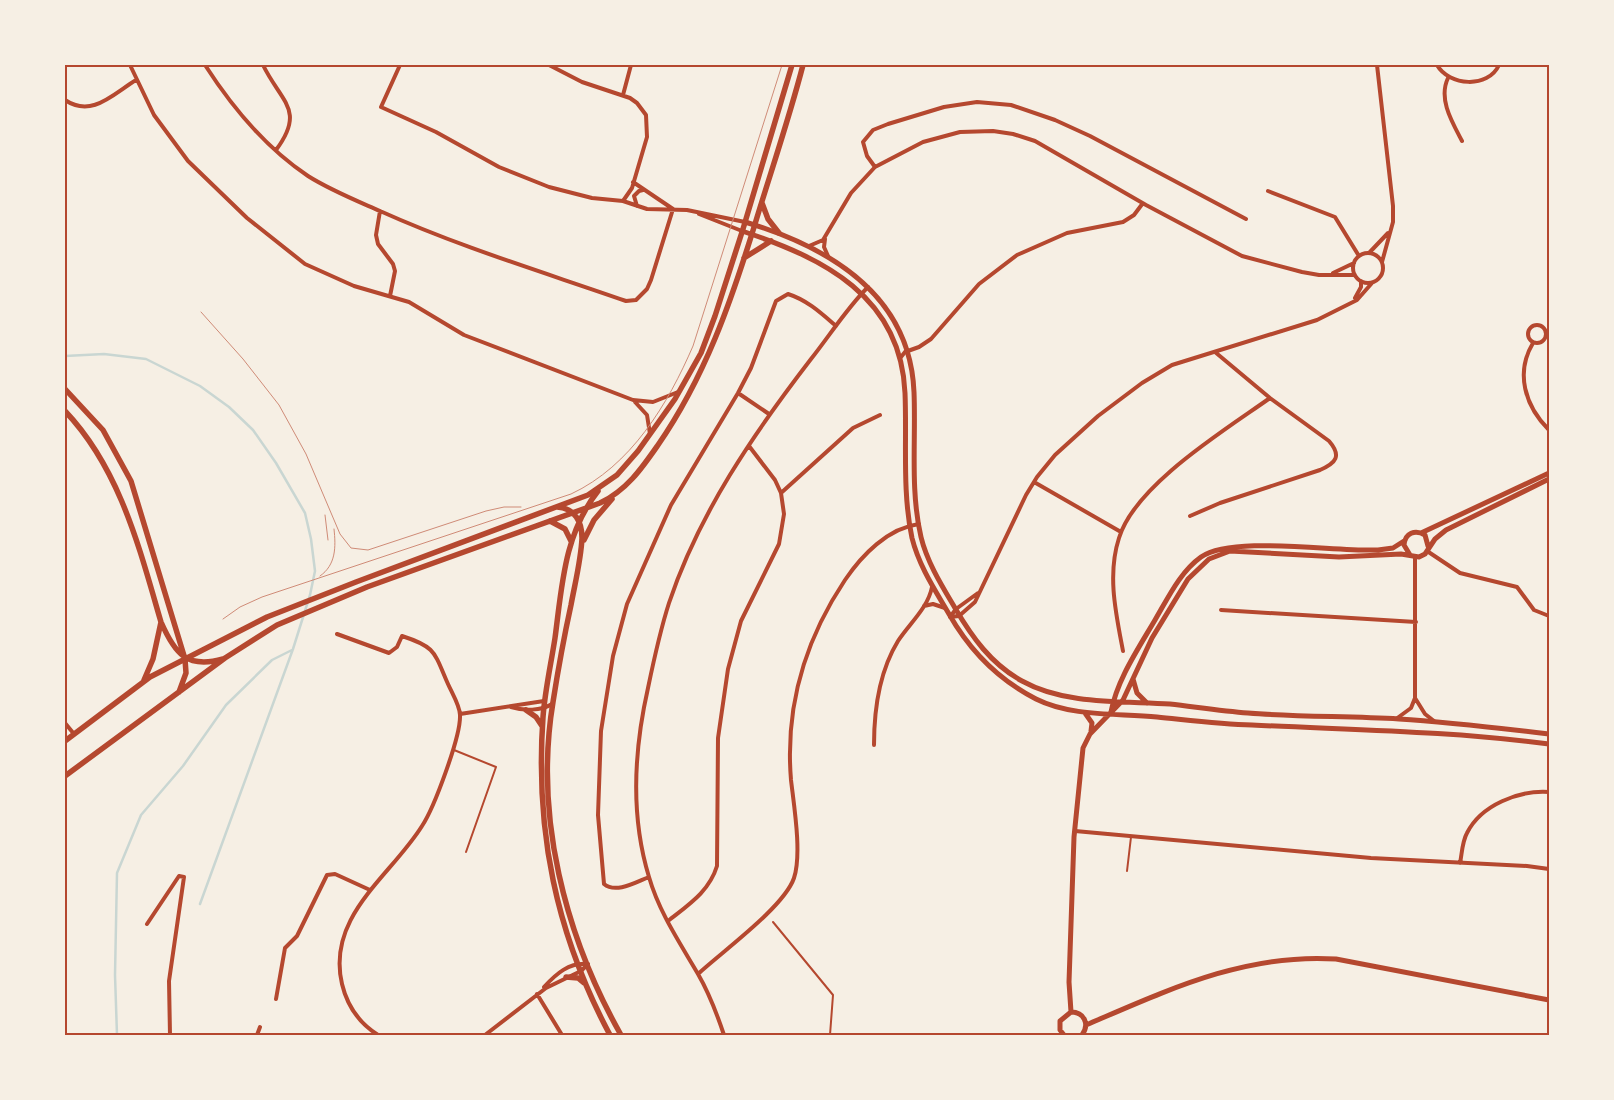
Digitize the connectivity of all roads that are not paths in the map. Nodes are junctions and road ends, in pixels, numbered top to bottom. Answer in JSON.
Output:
{"nodes":[{"id":1,"x":130,"y":65,"type":"edge"},
{"id":2,"x":205,"y":65,"type":"edge"},
{"id":3,"x":263,"y":65,"type":"edge"},
{"id":4,"x":400,"y":65,"type":"edge"},
{"id":5,"x":549,"y":65,"type":"edge"},
{"id":6,"x":632,"y":65,"type":"edge"},
{"id":7,"x":803,"y":65,"type":"edge"},
{"id":8,"x":1074,"y":65,"type":"edge"},
{"id":9,"x":1132,"y":65,"type":"edge"},
{"id":10,"x":1377,"y":65,"type":"edge"},
{"id":11,"x":1437,"y":65,"type":"edge"},
{"id":12,"x":1499,"y":65,"type":"edge"},
{"id":13,"x":791,"y":67,"type":"edge"},
{"id":14,"x":1448,"y":78,"type":"junction"},
{"id":15,"x":136,"y":80,"type":"junction"},
{"id":16,"x":623,"y":95,"type":"junction"},
{"id":17,"x":65,"y":100,"type":"edge"},
{"id":18,"x":1462,"y":141,"type":"dead end"},
{"id":19,"x":276,"y":150,"type":"junction"},
{"id":20,"x":875,"y":167,"type":"junction"},
{"id":21,"x":633,"y":182,"type":"junction"},
{"id":22,"x":644,"y":190,"type":"junction"},
{"id":23,"x":1268,"y":191,"type":"dead end"},
{"id":24,"x":623,"y":201,"type":"junction"},
{"id":25,"x":762,"y":203,"type":"junction"},
{"id":26,"x":1143,"y":203,"type":"junction"},
{"id":27,"x":636,"y":206,"type":"junction"},
{"id":28,"x":673,"y":209,"type":"junction"},
{"id":29,"x":380,"y":211,"type":"junction"},
{"id":30,"x":692,"y":211,"type":"junction"},
{"id":31,"x":1246,"y":219,"type":"dead end"},
{"id":32,"x":745,"y":222,"type":"junction"},
{"id":33,"x":754,"y":225,"type":"junction"},
{"id":34,"x":742,"y":231,"type":"junction"},
{"id":35,"x":1390,"y":232,"type":"junction"},
{"id":36,"x":779,"y":233,"type":"junction"},
{"id":37,"x":752,"y":234,"type":"junction"},
{"id":38,"x":825,"y":237,"type":"junction"},
{"id":39,"x":771,"y":241,"type":"junction"},
{"id":40,"x":809,"y":246,"type":"junction"},
{"id":41,"x":1369,"y":253,"type":"junction"},
{"id":42,"x":1359,"y":256,"type":"junction"},
{"id":43,"x":828,"y":257,"type":"junction"},
{"id":44,"x":744,"y":258,"type":"junction"},
{"id":45,"x":1354,"y":262,"type":"junction"},
{"id":46,"x":1382,"y":262,"type":"junction"},
{"id":47,"x":1329,"y":275,"type":"junction"},
{"id":48,"x":1355,"y":275,"type":"junction"},
{"id":49,"x":1360,"y":281,"type":"junction"},
{"id":50,"x":1372,"y":282,"type":"junction"},
{"id":51,"x":868,"y":287,"type":"junction"},
{"id":52,"x":862,"y":293,"type":"junction"},
{"id":53,"x":390,"y":296,"type":"junction"},
{"id":54,"x":1350,"y":304,"type":"junction"},
{"id":55,"x":836,"y":326,"type":"junction"},
{"id":56,"x":1533,"y":343,"type":"junction"},
{"id":57,"x":908,"y":351,"type":"junction"},
{"id":58,"x":1214,"y":352,"type":"junction"},
{"id":59,"x":900,"y":357,"type":"junction"},
{"id":60,"x":65,"y":389,"type":"edge"},
{"id":61,"x":681,"y":389,"type":"junction"},
{"id":62,"x":738,"y":393,"type":"junction"},
{"id":63,"x":1270,"y":398,"type":"junction"},
{"id":64,"x":633,"y":400,"type":"junction"},
{"id":65,"x":65,"y":411,"type":"edge"},
{"id":66,"x":769,"y":414,"type":"junction"},
{"id":67,"x":880,"y":415,"type":"dead end"},
{"id":68,"x":1549,"y":430,"type":"edge"},
{"id":69,"x":650,"y":436,"type":"junction"},
{"id":70,"x":749,"y":446,"type":"junction"},
{"id":71,"x":1549,"y":473,"type":"edge"},
{"id":72,"x":1549,"y":479,"type":"edge"},
{"id":73,"x":1034,"y":482,"type":"junction"},
{"id":74,"x":601,"y":488,"type":"junction"},
{"id":75,"x":782,"y":493,"type":"junction"},
{"id":76,"x":615,"y":495,"type":"junction"},
{"id":77,"x":553,"y":508,"type":"junction"},
{"id":78,"x":586,"y":508,"type":"junction"},
{"id":79,"x":573,"y":513,"type":"junction"},
{"id":80,"x":1190,"y":516,"type":"dead end"},
{"id":81,"x":579,"y":520,"type":"junction"},
{"id":82,"x":550,"y":521,"type":"junction"},
{"id":83,"x":919,"y":524,"type":"junction"},
{"id":84,"x":910,"y":526,"type":"junction"},
{"id":85,"x":1121,"y":532,"type":"junction"},
{"id":86,"x":1422,"y":533,"type":"junction"},
{"id":87,"x":1404,"y":541,"type":"junction"},
{"id":88,"x":570,"y":543,"type":"junction"},
{"id":89,"x":581,"y":547,"type":"junction"},
{"id":90,"x":1428,"y":549,"type":"junction"},
{"id":91,"x":1412,"y":556,"type":"junction"},
{"id":92,"x":932,"y":586,"type":"junction"},
{"id":93,"x":978,"y":593,"type":"junction"},
{"id":94,"x":924,"y":606,"type":"junction"},
{"id":95,"x":945,"y":608,"type":"junction"},
{"id":96,"x":956,"y":609,"type":"junction"},
{"id":97,"x":1221,"y":610,"type":"dead end"},
{"id":98,"x":959,"y":616,"type":"junction"},
{"id":99,"x":1549,"y":616,"type":"edge"},
{"id":100,"x":950,"y":617,"type":"junction"},
{"id":101,"x":161,"y":622,"type":"junction"},
{"id":102,"x":1416,"y":622,"type":"junction"},
{"id":103,"x":337,"y":634,"type":"dead end"},
{"id":104,"x":1123,"y":651,"type":"dead end"},
{"id":105,"x":185,"y":658,"type":"junction"},
{"id":106,"x":225,"y":658,"type":"junction"},
{"id":107,"x":1132,"y":678,"type":"junction"},
{"id":108,"x":143,"y":682,"type":"junction"},
{"id":109,"x":178,"y":694,"type":"junction"},
{"id":110,"x":1415,"y":698,"type":"junction"},
{"id":111,"x":1123,"y":700,"type":"junction"},
{"id":112,"x":544,"y":701,"type":"junction"},
{"id":113,"x":1113,"y":701,"type":"junction"},
{"id":114,"x":1148,"y":703,"type":"junction"},
{"id":115,"x":552,"y":704,"type":"junction"},
{"id":116,"x":511,"y":708,"type":"junction"},
{"id":117,"x":544,"y":708,"type":"junction"},
{"id":118,"x":526,"y":710,"type":"junction"},
{"id":119,"x":1084,"y":712,"type":"junction"},
{"id":120,"x":1110,"y":713,"type":"junction"},
{"id":121,"x":460,"y":714,"type":"junction"},
{"id":122,"x":1396,"y":719,"type":"junction"},
{"id":123,"x":1436,"y":722,"type":"junction"},
{"id":124,"x":65,"y":723,"type":"edge"},
{"id":125,"x":542,"y":726,"type":"junction"},
{"id":126,"x":74,"y":734,"type":"junction"},
{"id":127,"x":1090,"y":734,"type":"junction"},
{"id":128,"x":1549,"y":734,"type":"edge"},
{"id":129,"x":65,"y":741,"type":"edge"},
{"id":130,"x":1549,"y":744,"type":"edge"},
{"id":131,"x":874,"y":745,"type":"dead end"},
{"id":132,"x":454,"y":750,"type":"junction"},
{"id":133,"x":65,"y":776,"type":"edge"},
{"id":134,"x":1549,"y":792,"type":"edge"},
{"id":135,"x":1075,"y":831,"type":"junction"},
{"id":136,"x":1131,"y":837,"type":"junction"},
{"id":137,"x":466,"y":852,"type":"dead end"},
{"id":138,"x":1460,"y":864,"type":"junction"},
{"id":139,"x":1549,"y":869,"type":"edge"},
{"id":140,"x":1127,"y":871,"type":"dead end"},
{"id":141,"x":649,"y":878,"type":"junction"},
{"id":142,"x":370,"y":890,"type":"junction"},
{"id":143,"x":668,"y":921,"type":"junction"},
{"id":144,"x":773,"y":922,"type":"dead end"},
{"id":145,"x":147,"y":924,"type":"dead end"},
{"id":146,"x":578,"y":963,"type":"junction"},
{"id":147,"x":588,"y":964,"type":"junction"},
{"id":148,"x":581,"y":971,"type":"junction"},
{"id":149,"x":698,"y":974,"type":"junction"},
{"id":150,"x":566,"y":977,"type":"junction"},
{"id":151,"x":587,"y":985,"type":"junction"},
{"id":152,"x":537,"y":994,"type":"junction"},
{"id":153,"x":276,"y":999,"type":"dead end"},
{"id":154,"x":1549,"y":1000,"type":"edge"},
{"id":155,"x":1071,"y":1012,"type":"junction"},
{"id":156,"x":1086,"y":1025,"type":"junction"},
{"id":157,"x":260,"y":1027,"type":"dead end"},
{"id":158,"x":170,"y":1035,"type":"edge"},
{"id":159,"x":257,"y":1035,"type":"edge"},
{"id":160,"x":378,"y":1035,"type":"edge"},
{"id":161,"x":486,"y":1035,"type":"edge"},
{"id":162,"x":562,"y":1035,"type":"edge"},
{"id":163,"x":610,"y":1035,"type":"edge"},
{"id":164,"x":620,"y":1035,"type":"edge"},
{"id":165,"x":724,"y":1035,"type":"edge"},
{"id":166,"x":830,"y":1035,"type":"edge"},
{"id":167,"x":1062,"y":1035,"type":"edge"},
{"id":168,"x":1082,"y":1035,"type":"edge"}],
"edges":[{"from":1,"to":15,"type":"street"},
{"from":2,"to":19,"type":"street"},
{"from":3,"to":19,"type":"street"},
{"from":4,"to":24,"type":"street"},
{"from":5,"to":16,"type":"street"},
{"from":6,"to":16,"type":"street"},
{"from":7,"to":25,"type":"main road"},
{"from":8,"to":9,"type":"lane"},
{"from":10,"to":35,"type":"street"},
{"from":11,"to":14,"type":"street"},
{"from":12,"to":14,"type":"street"},
{"from":13,"to":32,"type":"main road"},
{"from":14,"to":18,"type":"street"},
{"from":15,"to":17,"type":"street"},
{"from":15,"to":53,"type":"street"},
{"from":16,"to":21,"type":"street"},
{"from":19,"to":29,"type":"street"},
{"from":20,"to":26,"type":"street"},
{"from":20,"to":31,"type":"street"},
{"from":20,"to":38,"type":"street"},
{"from":21,"to":22,"type":"street"},
{"from":21,"to":24,"type":"street"},
{"from":22,"to":27,"type":"street"},
{"from":22,"to":28,"type":"street"},
{"from":23,"to":42,"type":"street"},
{"from":24,"to":27,"type":"street"},
{"from":25,"to":33,"type":"main road"},
{"from":25,"to":36,"type":"main road"},
{"from":26,"to":47,"type":"street"},
{"from":26,"to":57,"type":"street"},
{"from":27,"to":28,"type":"street"},
{"from":28,"to":29,"type":"street"},
{"from":28,"to":30,"type":"street"},
{"from":29,"to":53,"type":"street"},
{"from":30,"to":32,"type":"street"},
{"from":30,"to":34,"type":"street"},
{"from":32,"to":33,"type":"street"},
{"from":32,"to":34,"type":"main road"},
{"from":33,"to":36,"type":"street"},
{"from":33,"to":37,"type":"main road"},
{"from":34,"to":37,"type":"street"},
{"from":34,"to":61,"type":"main road"},
{"from":35,"to":41,"type":"street"},
{"from":35,"to":46,"type":"street"},
{"from":36,"to":40,"type":"street"},
{"from":37,"to":39,"type":"street"},
{"from":37,"to":44,"type":"main road"},
{"from":38,"to":40,"type":"street"},
{"from":38,"to":43,"type":"street"},
{"from":39,"to":44,"type":"main road"},
{"from":39,"to":52,"type":"street"},
{"from":40,"to":43,"type":"street"},
{"from":41,"to":42,"type":"street"},
{"from":41,"to":46,"type":"street"},
{"from":42,"to":45,"type":"street"},
{"from":43,"to":51,"type":"street"},
{"from":44,"to":76,"type":"main road"},
{"from":45,"to":47,"type":"street"},
{"from":45,"to":48,"type":"street"},
{"from":46,"to":50,"type":"street"},
{"from":47,"to":48,"type":"street"},
{"from":48,"to":49,"type":"street"},
{"from":49,"to":50,"type":"street"},
{"from":49,"to":54,"type":"street"},
{"from":50,"to":54,"type":"street"},
{"from":51,"to":52,"type":"street"},
{"from":51,"to":57,"type":"street"},
{"from":52,"to":55,"type":"street"},
{"from":52,"to":59,"type":"street"},
{"from":53,"to":64,"type":"street"},
{"from":54,"to":58,"type":"street"},
{"from":55,"to":62,"type":"street"},
{"from":55,"to":66,"type":"street"},
{"from":56,"to":56,"type":"street"},
{"from":56,"to":68,"type":"street"},
{"from":57,"to":59,"type":"street"},
{"from":57,"to":83,"type":"street"},
{"from":58,"to":63,"type":"street"},
{"from":58,"to":73,"type":"street"},
{"from":59,"to":84,"type":"street"},
{"from":60,"to":105,"type":"main road"},
{"from":61,"to":64,"type":"street"},
{"from":61,"to":69,"type":"main road"},
{"from":62,"to":66,"type":"street"},
{"from":62,"to":141,"type":"street"},
{"from":63,"to":80,"type":"street"},
{"from":63,"to":85,"type":"street"},
{"from":64,"to":69,"type":"street"},
{"from":65,"to":101,"type":"main road"},
{"from":66,"to":70,"type":"street"},
{"from":67,"to":75,"type":"street"},
{"from":69,"to":74,"type":"main road"},
{"from":70,"to":75,"type":"street"},
{"from":70,"to":141,"type":"street"},
{"from":71,"to":86,"type":"street"},
{"from":72,"to":90,"type":"street"},
{"from":73,"to":85,"type":"street"},
{"from":73,"to":93,"type":"street"},
{"from":74,"to":77,"type":"main road"},
{"from":74,"to":78,"type":"main road"},
{"from":75,"to":143,"type":"street"},
{"from":76,"to":78,"type":"main road"},
{"from":76,"to":89,"type":"main road"},
{"from":77,"to":79,"type":"main road"},
{"from":77,"to":105,"type":"main road"},
{"from":78,"to":79,"type":"main road"},
{"from":78,"to":81,"type":"main road"},
{"from":79,"to":81,"type":"main road"},
{"from":79,"to":82,"type":"main road"},
{"from":81,"to":88,"type":"main road"},
{"from":81,"to":89,"type":"main road"},
{"from":82,"to":88,"type":"main road"},
{"from":82,"to":106,"type":"main road"},
{"from":83,"to":84,"type":"street"},
{"from":83,"to":96,"type":"street"},
{"from":84,"to":92,"type":"street"},
{"from":84,"to":149,"type":"street"},
{"from":85,"to":104,"type":"street"},
{"from":86,"to":87,"type":"street"},
{"from":86,"to":90,"type":"street"},
{"from":87,"to":91,"type":"street"},
{"from":87,"to":113,"type":"street"},
{"from":88,"to":112,"type":"main road"},
{"from":89,"to":115,"type":"main road"},
{"from":90,"to":91,"type":"street"},
{"from":90,"to":99,"type":"street"},
{"from":91,"to":102,"type":"street"},
{"from":91,"to":107,"type":"street"},
{"from":92,"to":94,"type":"street"},
{"from":92,"to":95,"type":"street"},
{"from":93,"to":96,"type":"street"},
{"from":93,"to":98,"type":"street"},
{"from":94,"to":95,"type":"street"},
{"from":94,"to":131,"type":"street"},
{"from":95,"to":100,"type":"street"},
{"from":96,"to":98,"type":"street"},
{"from":96,"to":100,"type":"street"},
{"from":97,"to":102,"type":"street"},
{"from":98,"to":100,"type":"street"},
{"from":98,"to":113,"type":"street"},
{"from":100,"to":119,"type":"street"},
{"from":101,"to":105,"type":"main road"},
{"from":101,"to":108,"type":"main road"},
{"from":102,"to":110,"type":"street"},
{"from":103,"to":121,"type":"street"},
{"from":105,"to":106,"type":"main road"},
{"from":105,"to":108,"type":"main road"},
{"from":105,"to":109,"type":"main road"},
{"from":106,"to":109,"type":"main road"},
{"from":107,"to":111,"type":"street"},
{"from":107,"to":114,"type":"street"},
{"from":108,"to":126,"type":"main road"},
{"from":109,"to":133,"type":"main road"},
{"from":110,"to":122,"type":"street"},
{"from":110,"to":123,"type":"street"},
{"from":111,"to":113,"type":"street"},
{"from":111,"to":114,"type":"street"},
{"from":111,"to":120,"type":"street"},
{"from":112,"to":116,"type":"street"},
{"from":112,"to":117,"type":"main road"},
{"from":113,"to":120,"type":"street"},
{"from":114,"to":122,"type":"street"},
{"from":115,"to":117,"type":"street"},
{"from":115,"to":147,"type":"main road"},
{"from":116,"to":118,"type":"street"},
{"from":116,"to":121,"type":"street"},
{"from":117,"to":118,"type":"street"},
{"from":117,"to":125,"type":"main road"},
{"from":118,"to":125,"type":"main road"},
{"from":119,"to":120,"type":"street"},
{"from":119,"to":127,"type":"street"},
{"from":120,"to":127,"type":"street"},
{"from":120,"to":130,"type":"street"},
{"from":121,"to":132,"type":"street"},
{"from":122,"to":123,"type":"street"},
{"from":123,"to":128,"type":"street"},
{"from":124,"to":126,"type":"street"},
{"from":125,"to":146,"type":"main road"},
{"from":126,"to":129,"type":"main road"},
{"from":127,"to":135,"type":"street"},
{"from":132,"to":137,"type":"lane"},
{"from":132,"to":142,"type":"street"},
{"from":134,"to":138,"type":"street"},
{"from":135,"to":136,"type":"street"},
{"from":135,"to":155,"type":"street"},
{"from":136,"to":138,"type":"street"},
{"from":136,"to":140,"type":"lane"},
{"from":138,"to":139,"type":"street"},
{"from":141,"to":143,"type":"street"},
{"from":142,"to":153,"type":"street"},
{"from":142,"to":160,"type":"street"},
{"from":143,"to":149,"type":"street"},
{"from":144,"to":166,"type":"lane"},
{"from":145,"to":158,"type":"street"},
{"from":146,"to":147,"type":"street"},
{"from":146,"to":148,"type":"main road"},
{"from":146,"to":152,"type":"street"},
{"from":147,"to":148,"type":"street"},
{"from":147,"to":164,"type":"main road"},
{"from":148,"to":150,"type":"street"},
{"from":148,"to":151,"type":"main road"},
{"from":149,"to":165,"type":"street"},
{"from":150,"to":151,"type":"main road"},
{"from":150,"to":152,"type":"street"},
{"from":151,"to":163,"type":"main road"},
{"from":152,"to":161,"type":"street"},
{"from":152,"to":162,"type":"street"},
{"from":154,"to":156,"type":"street"},
{"from":155,"to":156,"type":"street"},
{"from":155,"to":167,"type":"street"},
{"from":156,"to":168,"type":"street"},
{"from":157,"to":159,"type":"street"}]}
